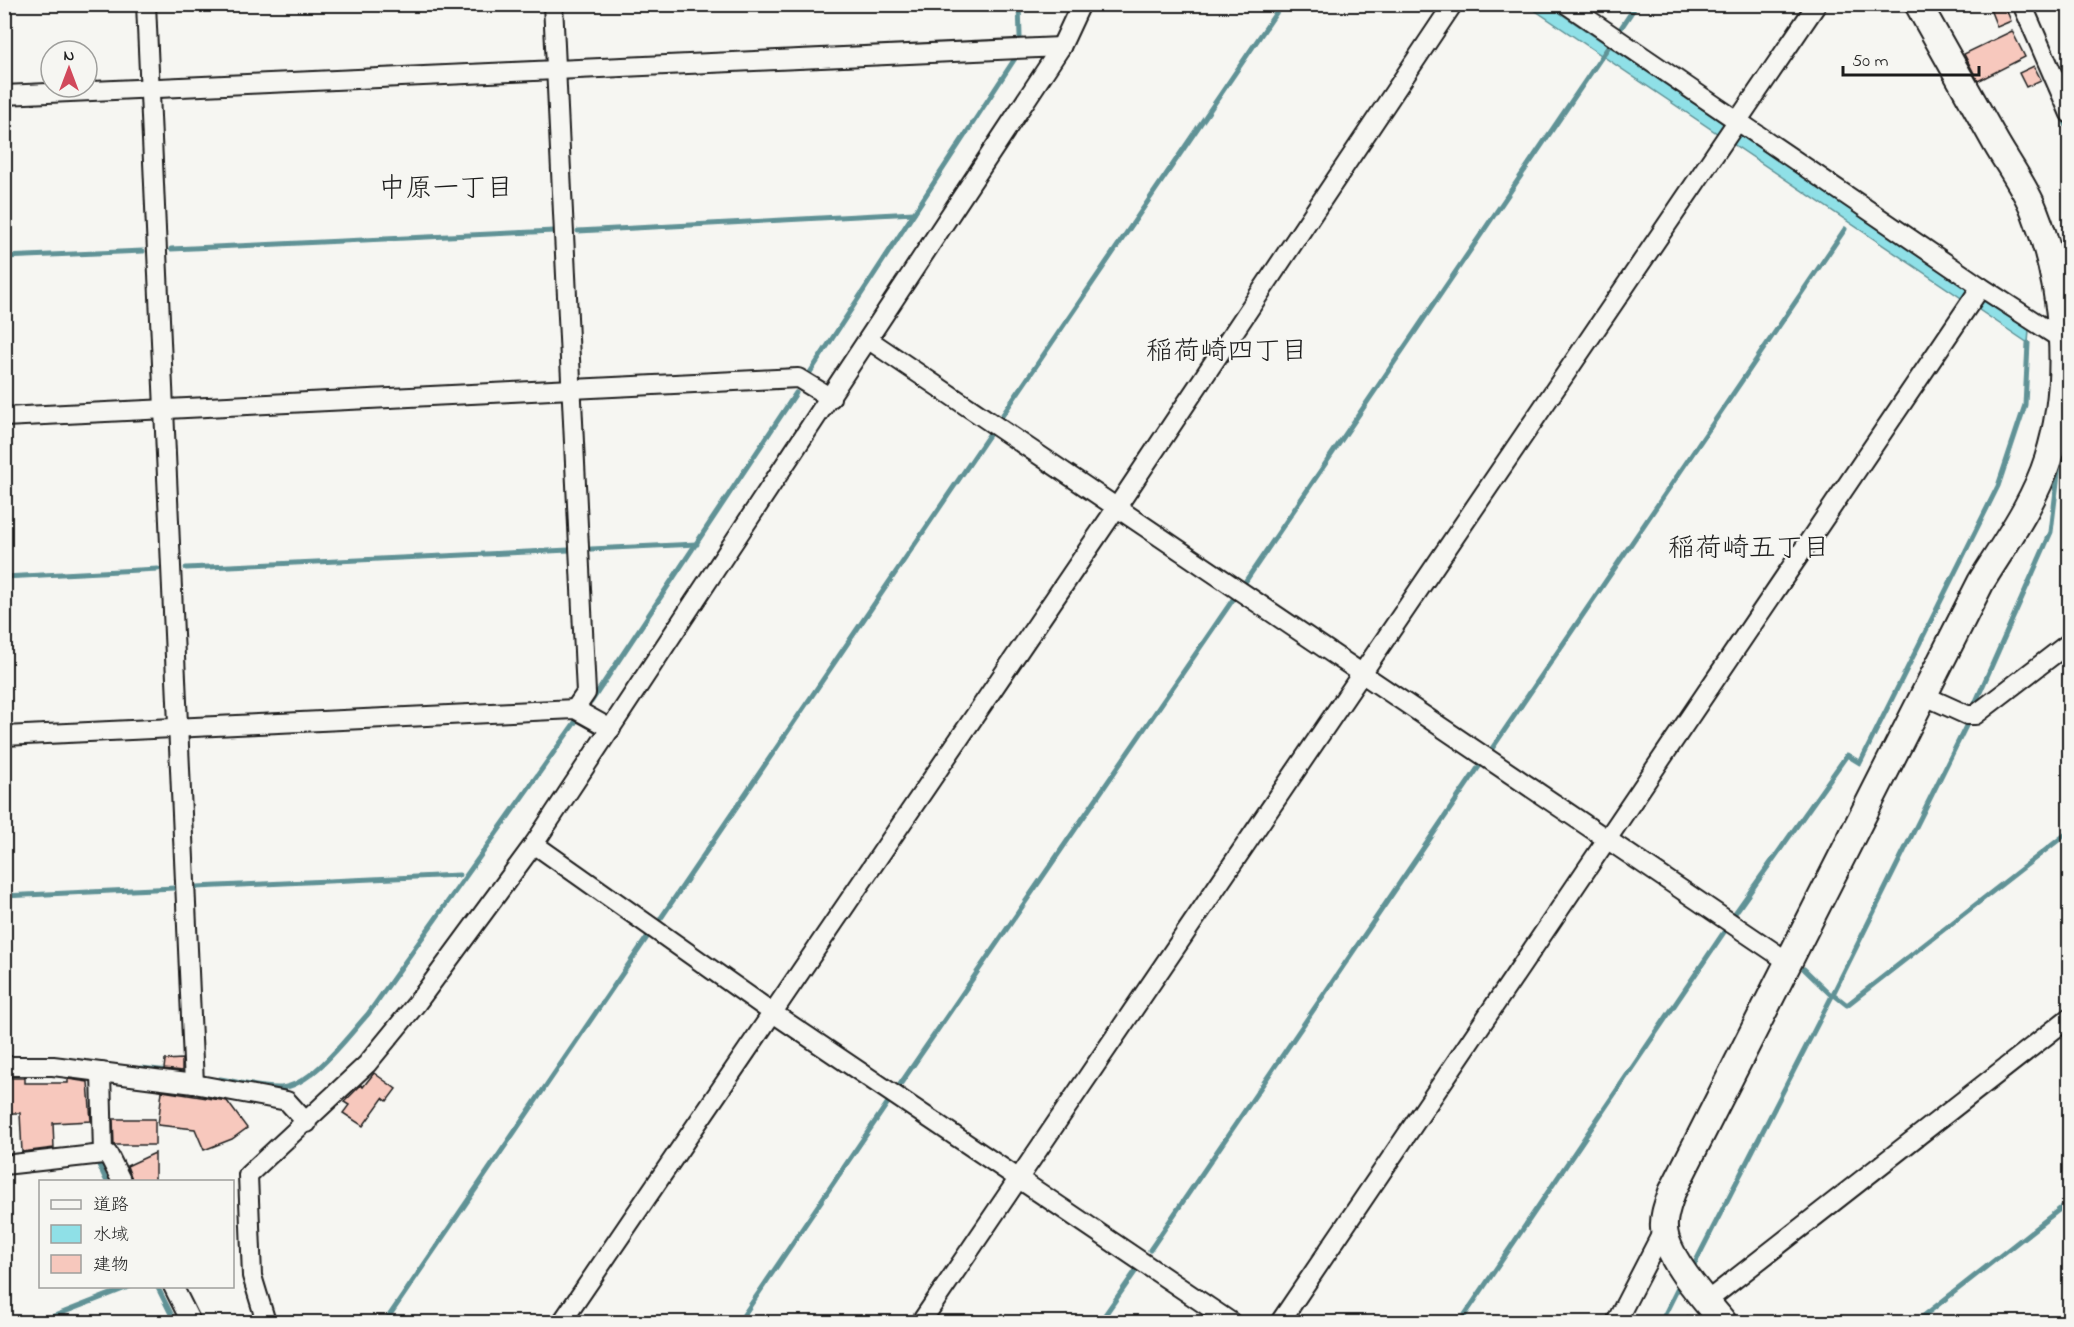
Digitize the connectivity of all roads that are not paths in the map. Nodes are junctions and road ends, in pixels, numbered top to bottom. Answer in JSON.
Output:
{"nodes":[{"id":1,"x":146,"y":4,"type":"edge"},
{"id":2,"x":553,"y":4,"type":"edge"},
{"id":3,"x":1081,"y":4,"type":"edge"},
{"id":4,"x":1453,"y":4,"type":"edge"},
{"id":5,"x":1566,"y":4,"type":"edge"},
{"id":6,"x":1816,"y":4,"type":"edge"},
{"id":7,"x":1918,"y":4,"type":"edge"},
{"id":8,"x":2022,"y":4,"type":"edge"},
{"id":9,"x":1061,"y":47,"type":"junction"},
{"id":10,"x":556,"y":68,"type":"junction"},
{"id":11,"x":150,"y":88,"type":"junction"},
{"id":12,"x":4,"y":95,"type":"edge"},
{"id":13,"x":2070,"y":114,"type":"edge"},
{"id":14,"x":1737,"y":121,"type":"junction"},
{"id":15,"x":1980,"y":287,"type":"junction"},
{"id":16,"x":870,"y":340,"type":"junction"},
{"id":17,"x":2064,"y":346,"type":"edge"},
{"id":18,"x":572,"y":388,"type":"junction"},
{"id":19,"x":831,"y":398,"type":"junction"},
{"id":20,"x":166,"y":410,"type":"junction"},
{"id":21,"x":4,"y":417,"type":"edge"},
{"id":22,"x":1117,"y":507,"type":"junction"},
{"id":23,"x":2070,"y":642,"type":"edge"},
{"id":24,"x":1362,"y":674,"type":"junction"},
{"id":25,"x":1924,"y":696,"type":"junction"},
{"id":26,"x":576,"y":709,"type":"junction"},
{"id":27,"x":176,"y":726,"type":"junction"},
{"id":28,"x":611,"y":729,"type":"junction"},
{"id":29,"x":4,"y":736,"type":"edge"},
{"id":30,"x":1607,"y":841,"type":"junction"},
{"id":31,"x":534,"y":843,"type":"junction"},
{"id":32,"x":1790,"y":963,"type":"junction"},
{"id":33,"x":773,"y":1013,"type":"junction"},
{"id":34,"x":2070,"y":1017,"type":"edge"},
{"id":35,"x":4,"y":1066,"type":"edge"},
{"id":36,"x":101,"y":1072,"type":"junction"},
{"id":37,"x":194,"y":1084,"type":"junction"},
{"id":38,"x":307,"y":1123,"type":"junction"},
{"id":39,"x":103,"y":1154,"type":"junction"},
{"id":40,"x":4,"y":1165,"type":"edge"},
{"id":41,"x":1019,"y":1177,"type":"junction"},
{"id":42,"x":121,"y":1180,"type":"edge"},
{"id":43,"x":1664,"y":1231,"type":"junction"},
{"id":44,"x":174,"y":1288,"type":"edge"},
{"id":45,"x":1707,"y":1301,"type":"junction"},
{"id":46,"x":191,"y":1323,"type":"edge"},
{"id":47,"x":267,"y":1323,"type":"edge"},
{"id":48,"x":562,"y":1323,"type":"edge"},
{"id":49,"x":921,"y":1323,"type":"edge"},
{"id":50,"x":1231,"y":1323,"type":"edge"},
{"id":51,"x":1280,"y":1323,"type":"edge"},
{"id":52,"x":1616,"y":1323,"type":"edge"},
{"id":53,"x":1723,"y":1323,"type":"edge"}],
"edges":[{"from":1,"to":11,"type":"street"},
{"from":2,"to":10,"type":"street"},
{"from":3,"to":9,"type":"street"},
{"from":4,"to":22,"type":"street"},
{"from":5,"to":14,"type":"street"},
{"from":6,"to":14,"type":"street"},
{"from":7,"to":17,"type":"street"},
{"from":8,"to":13,"type":"street"},
{"from":9,"to":10,"type":"street"},
{"from":9,"to":16,"type":"street"},
{"from":10,"to":11,"type":"street"},
{"from":10,"to":18,"type":"street"},
{"from":11,"to":12,"type":"street"},
{"from":11,"to":20,"type":"street"},
{"from":14,"to":15,"type":"street"},
{"from":14,"to":24,"type":"street"},
{"from":15,"to":17,"type":"street"},
{"from":15,"to":30,"type":"street"},
{"from":16,"to":19,"type":"street"},
{"from":16,"to":22,"type":"street"},
{"from":17,"to":25,"type":"street"},
{"from":18,"to":19,"type":"street"},
{"from":18,"to":20,"type":"street"},
{"from":18,"to":26,"type":"street"},
{"from":19,"to":28,"type":"street"},
{"from":20,"to":21,"type":"street"},
{"from":20,"to":27,"type":"street"},
{"from":22,"to":24,"type":"street"},
{"from":22,"to":33,"type":"street"},
{"from":23,"to":25,"type":"street"},
{"from":24,"to":30,"type":"street"},
{"from":24,"to":41,"type":"street"},
{"from":25,"to":32,"type":"street"},
{"from":26,"to":27,"type":"street"},
{"from":26,"to":28,"type":"street"},
{"from":27,"to":29,"type":"street"},
{"from":27,"to":37,"type":"street"},
{"from":28,"to":31,"type":"street"},
{"from":30,"to":32,"type":"street"},
{"from":30,"to":51,"type":"street"},
{"from":31,"to":33,"type":"street"},
{"from":31,"to":38,"type":"street"},
{"from":32,"to":43,"type":"street"},
{"from":33,"to":41,"type":"street"},
{"from":33,"to":48,"type":"street"},
{"from":34,"to":45,"type":"street"},
{"from":35,"to":36,"type":"street"},
{"from":36,"to":37,"type":"street"},
{"from":36,"to":39,"type":"street"},
{"from":37,"to":38,"type":"street"},
{"from":38,"to":47,"type":"street"},
{"from":39,"to":40,"type":"street"},
{"from":39,"to":42,"type":"street"},
{"from":41,"to":49,"type":"street"},
{"from":41,"to":50,"type":"street"},
{"from":43,"to":45,"type":"street"},
{"from":43,"to":52,"type":"street"},
{"from":44,"to":46,"type":"street"},
{"from":45,"to":53,"type":"street"}]}
